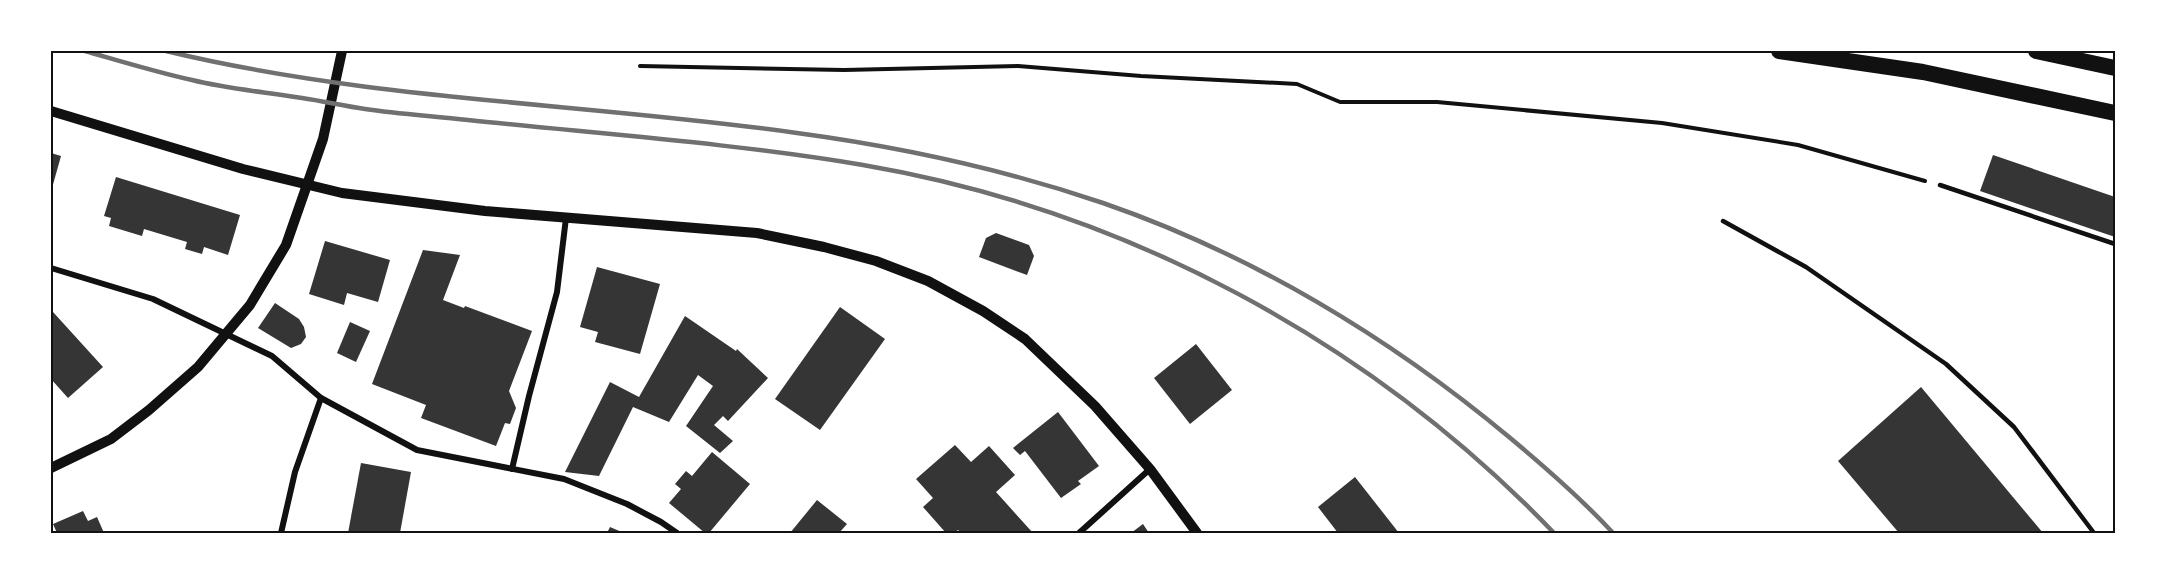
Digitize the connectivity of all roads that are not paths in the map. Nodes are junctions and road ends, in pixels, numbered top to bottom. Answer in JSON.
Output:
{"nodes":[{"id":1,"x":342,"y":51,"type":"edge"},
{"id":2,"x":1779,"y":51,"type":"edge"},
{"id":3,"x":2036,"y":51,"type":"edge"},
{"id":4,"x":2115,"y":68,"type":"edge"},
{"id":5,"x":51,"y":111,"type":"edge"},
{"id":6,"x":2115,"y":113,"type":"edge"},
{"id":7,"x":1940,"y":185,"type":"road end"},
{"id":8,"x":566,"y":218,"type":"junction"},
{"id":9,"x":1723,"y":220,"type":"dead end"},
{"id":10,"x":2115,"y":244,"type":"edge"},
{"id":11,"x":51,"y":268,"type":"edge"},
{"id":12,"x":321,"y":398,"type":"junction"},
{"id":13,"x":51,"y":468,"type":"edge"},
{"id":14,"x":512,"y":469,"type":"junction"},
{"id":15,"x":1150,"y":469,"type":"junction"},
{"id":16,"x":282,"y":533,"type":"edge"},
{"id":17,"x":677,"y":533,"type":"edge"},
{"id":18,"x":1079,"y":533,"type":"edge"},
{"id":19,"x":1197,"y":533,"type":"edge"},
{"id":20,"x":2094,"y":533,"type":"edge"}],
"edges":[{"from":1,"to":13,"type":"street"},
{"from":2,"to":6,"type":"highway"},
{"from":3,"to":4,"type":"highway"},
{"from":5,"to":8,"type":"street"},
{"from":7,"to":10,"type":"lane"},
{"from":8,"to":14,"type":"street"},
{"from":8,"to":15,"type":"street"},
{"from":9,"to":20,"type":"lane"},
{"from":11,"to":12,"type":"street"},
{"from":12,"to":14,"type":"street"},
{"from":12,"to":16,"type":"street"},
{"from":14,"to":17,"type":"street"},
{"from":15,"to":18,"type":"street"},
{"from":15,"to":19,"type":"street"}]}
